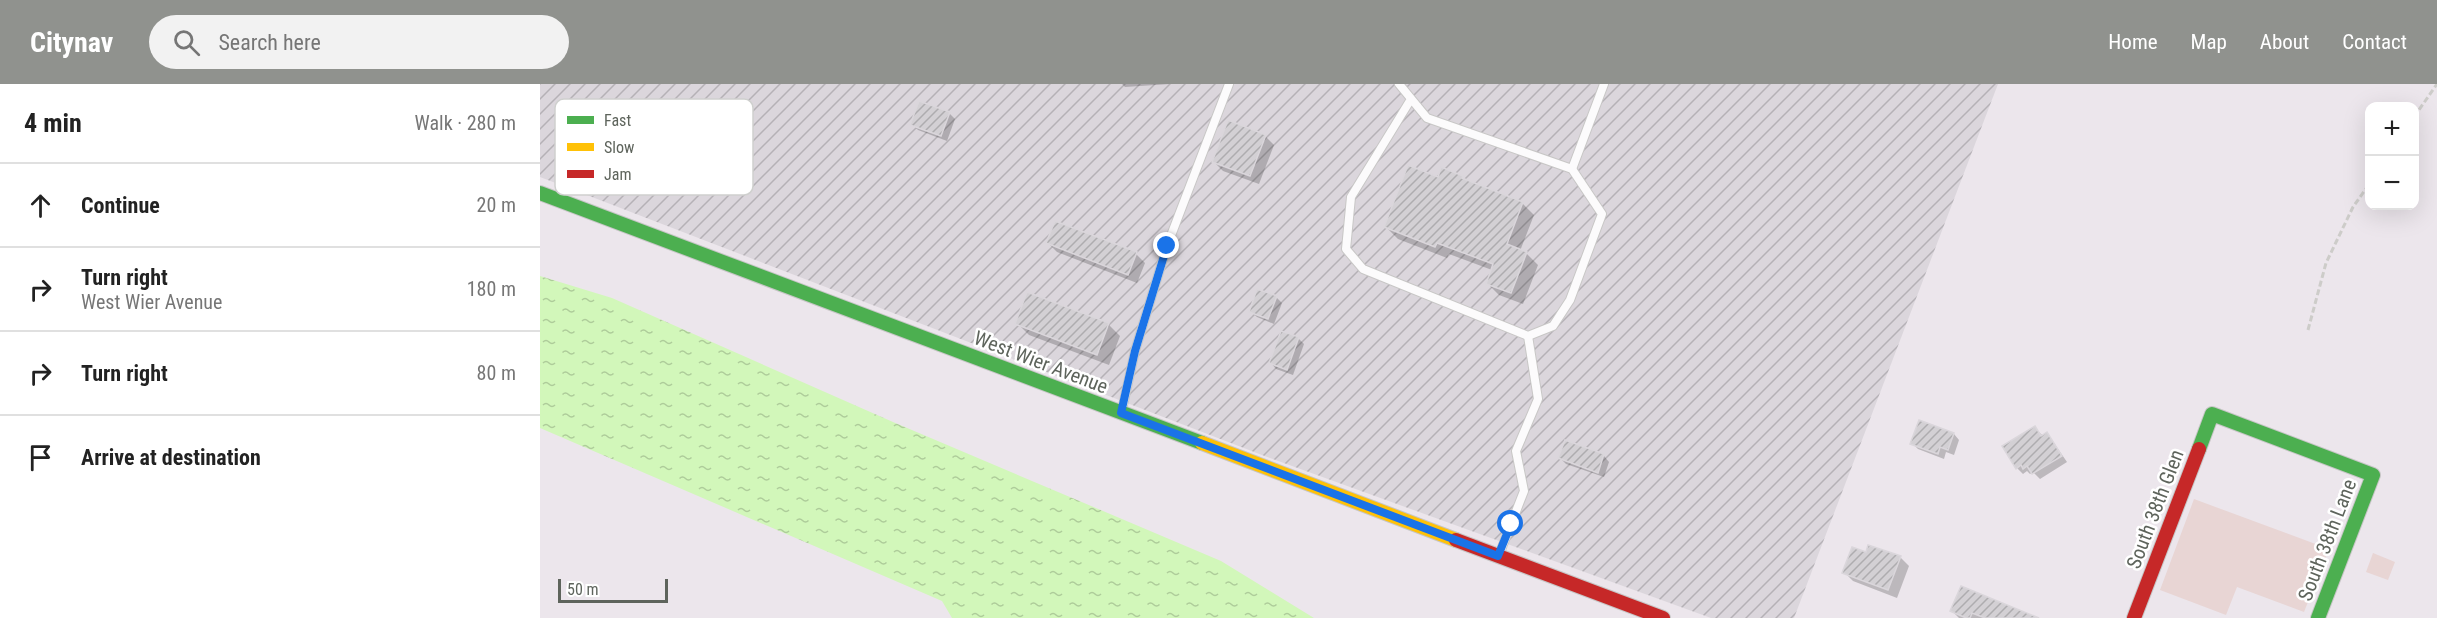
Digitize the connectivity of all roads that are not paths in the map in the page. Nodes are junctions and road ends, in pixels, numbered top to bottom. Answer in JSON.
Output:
{"nodes":[{"id":1,"x":1228,"y":84,"type":"edge"},
{"id":2,"x":1400,"y":84,"type":"edge"},
{"id":3,"x":1604,"y":84,"type":"edge"},
{"id":4,"x":1411,"y":99,"type":"junction"},
{"id":5,"x":1572,"y":169,"type":"junction"},
{"id":6,"x":540,"y":193,"type":"edge"},
{"id":7,"x":1528,"y":336,"type":"junction"},
{"id":8,"x":1121,"y":413,"type":"junction"},
{"id":9,"x":2373,"y":475,"type":"joint"},
{"id":10,"x":1498,"y":556,"type":"junction"},
{"id":11,"x":1663,"y":618,"type":"edge"},
{"id":12,"x":2134,"y":618,"type":"edge"},
{"id":13,"x":2318,"y":618,"type":"edge"}],
"edges":[{"from":1,"to":8,"type":"lane"},
{"from":2,"to":4,"type":"lane"},
{"from":3,"to":5,"type":"lane"},
{"from":4,"to":5,"type":"lane"},
{"from":4,"to":7,"type":"lane"},
{"from":5,"to":7,"type":"lane"},
{"from":6,"to":8,"type":"street","name":"West Wier Avenue"},
{"from":7,"to":10,"type":"lane"},
{"from":8,"to":10,"type":"street","name":"West Wier Avenue"},
{"from":9,"to":12,"type":"street","name":"South 38th Glen"},
{"from":9,"to":13,"type":"street","name":"South 38th Lane"},
{"from":10,"to":11,"type":"street","name":"West Wier Avenue"}]}
